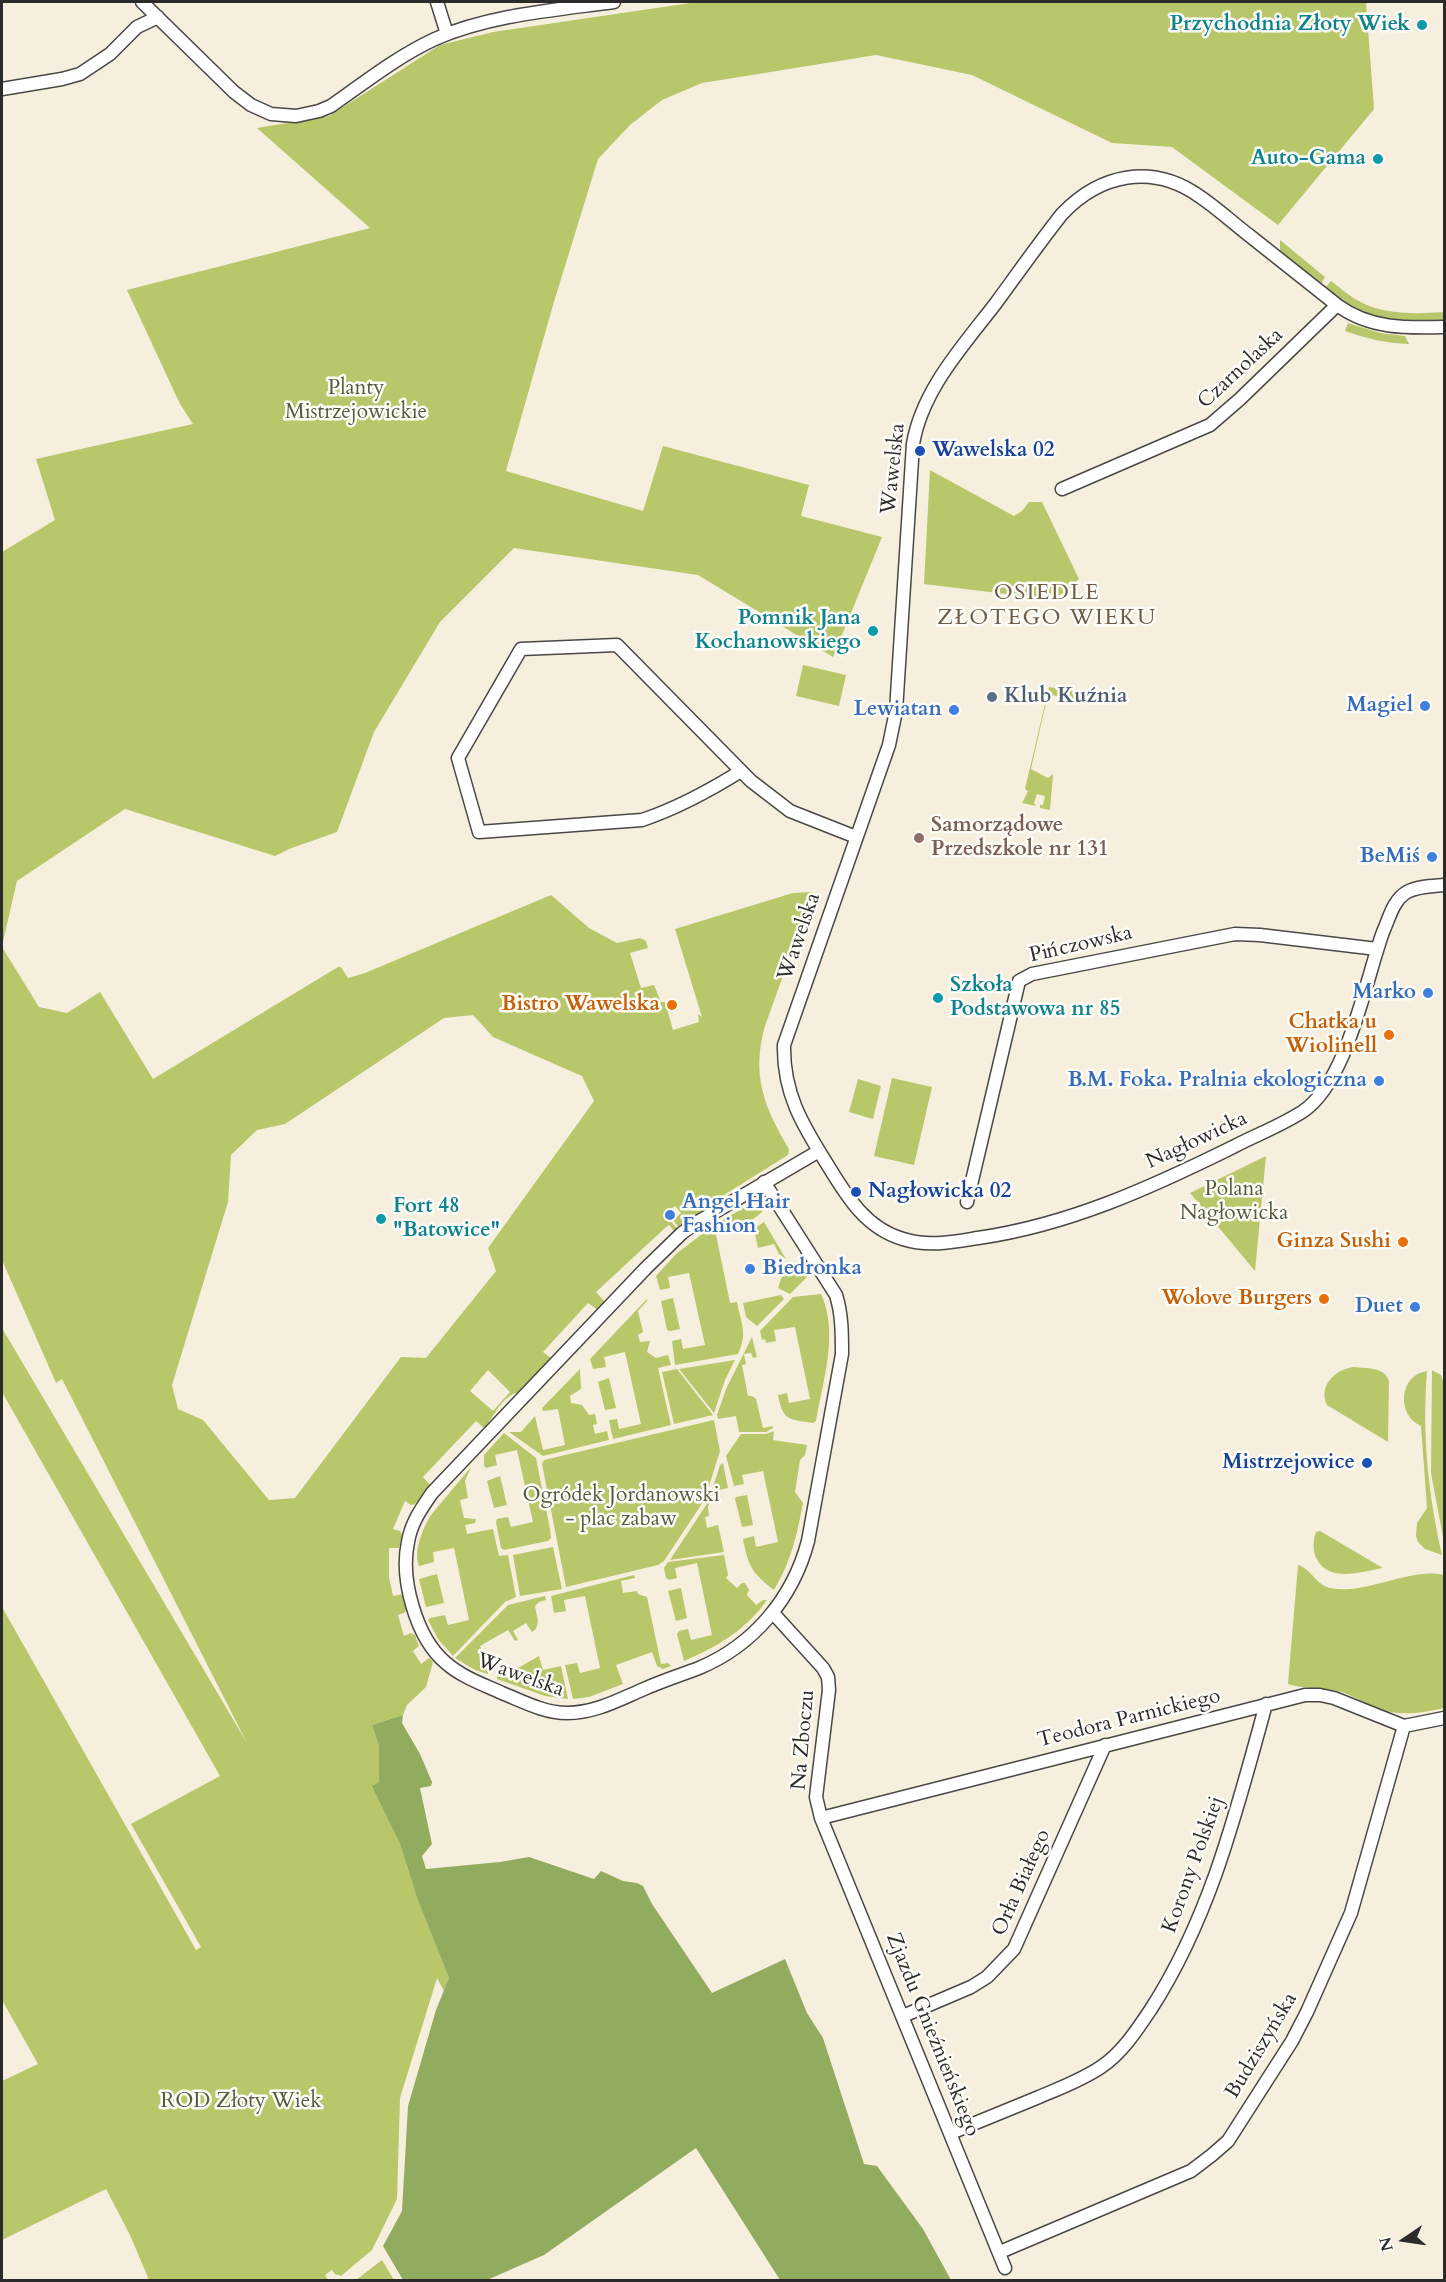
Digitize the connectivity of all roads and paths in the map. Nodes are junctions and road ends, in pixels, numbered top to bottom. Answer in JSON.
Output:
{"nodes":[{"id":1,"x":142,"y":2,"type":"edge"},
{"id":2,"x":437,"y":2,"type":"edge"},
{"id":3,"x":614,"y":2,"type":"edge"},
{"id":4,"x":158,"y":17,"type":"junction"},
{"id":5,"x":447,"y":34,"type":"junction"},
{"id":6,"x":2,"y":89,"type":"edge"},
{"id":7,"x":1337,"y":305,"type":"junction"},
{"id":8,"x":1444,"y":327,"type":"edge"},
{"id":9,"x":1062,"y":489,"type":"dead end"},
{"id":10,"x":741,"y":771,"type":"junction"},
{"id":11,"x":856,"y":837,"type":"junction"},
{"id":12,"x":1444,"y":885,"type":"edge"},
{"id":13,"x":1377,"y":949,"type":"junction"},
{"id":14,"x":819,"y":1151,"type":"junction"},
{"id":15,"x":764,"y":1182,"type":"junction"},
{"id":16,"x":845,"y":1192,"type":"joint"},
{"id":17,"x":967,"y":1202,"type":"dead end"},
{"id":18,"x":773,"y":1613,"type":"junction"},
{"id":19,"x":1266,"y":1704,"type":"junction"},
{"id":20,"x":1444,"y":1718,"type":"edge"},
{"id":21,"x":1404,"y":1726,"type":"junction"},
{"id":22,"x":1105,"y":1745,"type":"junction"},
{"id":23,"x":821,"y":1818,"type":"junction"},
{"id":24,"x":903,"y":2016,"type":"junction"},
{"id":25,"x":951,"y":2133,"type":"junction"},
{"id":26,"x":1000,"y":2252,"type":"junction"},
{"id":27,"x":1005,"y":2268,"type":"dead end"}],
"edges":[{"from":1,"to":4,"type":"street"},
{"from":2,"to":5,"type":"street"},
{"from":3,"to":5,"type":"street"},
{"from":4,"to":5,"type":"street"},
{"from":4,"to":6,"type":"street"},
{"from":7,"to":8,"type":"street","name":"Wawelska"},
{"from":7,"to":9,"type":"street","name":"Czarnolaska"},
{"from":7,"to":11,"type":"street","name":"Wawelska"},
{"from":10,"to":10,"type":"street"},
{"from":10,"to":11,"type":"street"},
{"from":11,"to":14,"type":"street","name":"Wawelska"},
{"from":12,"to":13,"type":"street","name":"Nagłowicka"},
{"from":13,"to":16,"type":"street","name":"Nagłowicka"},
{"from":13,"to":17,"type":"street","name":"Pińczowska"},
{"from":14,"to":15,"type":"street","name":"Wawelska"},
{"from":14,"to":16,"type":"street","name":"Wawelska"},
{"from":15,"to":18,"type":"street","name":"Wawelska"},
{"from":15,"to":18,"type":"street","name":"Wawelska"},
{"from":18,"to":23,"type":"street","name":"Na Zboczu"},
{"from":19,"to":21,"type":"street","name":"Teodora Parnickiego"},
{"from":19,"to":22,"type":"street","name":"Teodora Parnickiego"},
{"from":19,"to":25,"type":"street","name":"Korony Polskiej"},
{"from":20,"to":21,"type":"street"},
{"from":21,"to":26,"type":"street","name":"Budziszyńska"},
{"from":22,"to":23,"type":"street","name":"Teodora Parnickiego"},
{"from":22,"to":24,"type":"street","name":"Orła Białego"},
{"from":23,"to":24,"type":"street","name":"Zjazdu Gnieźnieńskiego"},
{"from":24,"to":25,"type":"street","name":"Zjazdu Gnieźnieńskiego"},
{"from":25,"to":26,"type":"street","name":"Zjazdu Gnieźnieńskiego"},
{"from":26,"to":27,"type":"street","name":"Zjazdu Gnieźnieńskiego"}]}
